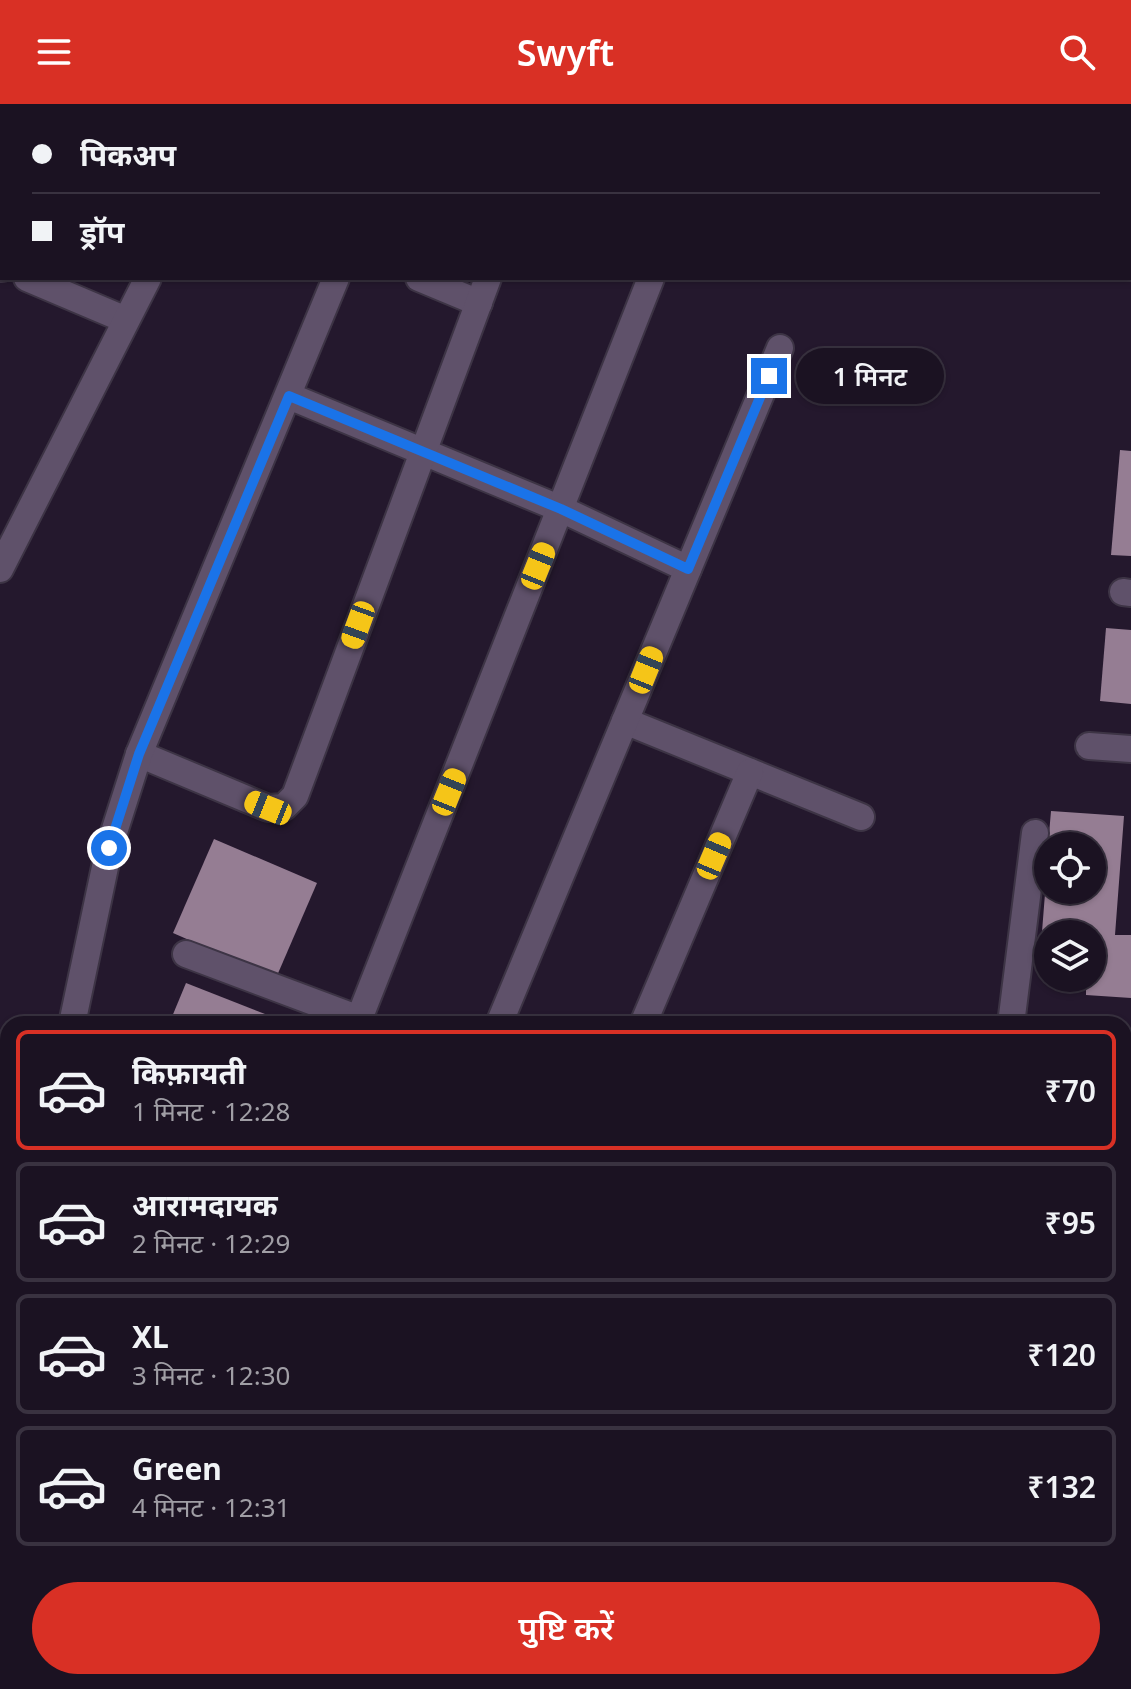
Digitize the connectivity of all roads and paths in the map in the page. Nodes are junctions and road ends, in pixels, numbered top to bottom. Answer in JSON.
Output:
{"nodes":[{"id":1,"x":32,"y":280,"type":"edge"},
{"id":2,"x":147,"y":280,"type":"edge"},
{"id":3,"x":335,"y":280,"type":"edge"},
{"id":4,"x":424,"y":280,"type":"edge"},
{"id":5,"x":487,"y":280,"type":"edge"},
{"id":6,"x":650,"y":280,"type":"edge"},
{"id":7,"x":479,"y":303,"type":"junction"},
{"id":8,"x":126,"y":320,"type":"junction"},
{"id":9,"x":780,"y":348,"type":"dead end"},
{"id":10,"x":289,"y":396,"type":"junction"},
{"id":11,"x":422,"y":453,"type":"junction"},
{"id":12,"x":561,"y":509,"type":"junction"},
{"id":13,"x":0,"y":569,"type":"edge"},
{"id":14,"x":688,"y":569,"type":"junction"},
{"id":15,"x":625,"y":721,"type":"junction"},
{"id":16,"x":1089,"y":746,"type":"dead end"},
{"id":17,"x":1131,"y":749,"type":"edge"},
{"id":18,"x":139,"y":754,"type":"junction"},
{"id":19,"x":750,"y":772,"type":"junction"},
{"id":20,"x":861,"y":817,"type":"dead end"},
{"id":21,"x":1034,"y":841,"type":"edge"},
{"id":22,"x":186,"y":954,"type":"dead end"},
{"id":23,"x":74,"y":1016,"type":"edge"},
{"id":24,"x":343,"y":1016,"type":"edge"},
{"id":25,"x":360,"y":1016,"type":"edge"},
{"id":26,"x":502,"y":1016,"type":"edge"},
{"id":27,"x":646,"y":1016,"type":"edge"},
{"id":28,"x":1012,"y":1016,"type":"edge"}],
"edges":[{"from":1,"to":8,"type":"street"},
{"from":2,"to":8,"type":"street"},
{"from":3,"to":10,"type":"street"},
{"from":4,"to":7,"type":"street"},
{"from":5,"to":7,"type":"street"},
{"from":6,"to":12,"type":"street"},
{"from":7,"to":11,"type":"street"},
{"from":8,"to":13,"type":"street"},
{"from":9,"to":14,"type":"street"},
{"from":10,"to":11,"type":"street"},
{"from":10,"to":18,"type":"street"},
{"from":11,"to":12,"type":"street"},
{"from":11,"to":18,"type":"street"},
{"from":12,"to":14,"type":"street"},
{"from":12,"to":25,"type":"street"},
{"from":14,"to":15,"type":"street"},
{"from":15,"to":19,"type":"street"},
{"from":15,"to":26,"type":"street"},
{"from":16,"to":17,"type":"street"},
{"from":18,"to":23,"type":"street"},
{"from":19,"to":20,"type":"street"},
{"from":19,"to":27,"type":"street"},
{"from":21,"to":28,"type":"street"},
{"from":22,"to":24,"type":"street"}]}
